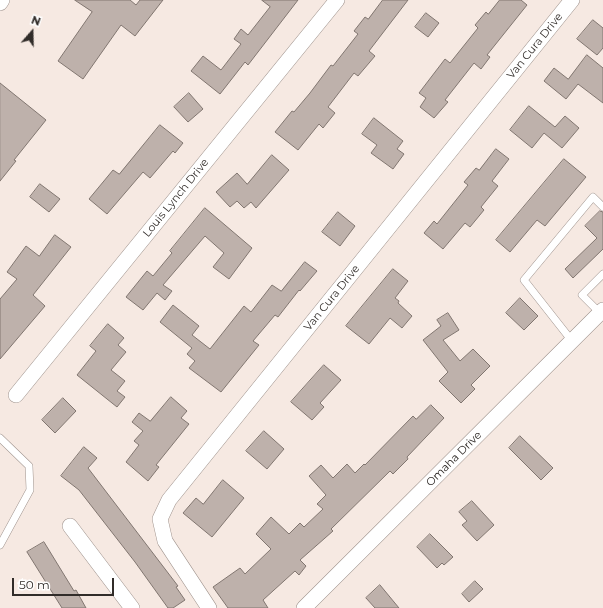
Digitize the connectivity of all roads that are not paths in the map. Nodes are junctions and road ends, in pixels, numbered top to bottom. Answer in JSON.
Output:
{"nodes":[{"id":1,"x":2,"y":0,"type":"edge"},
{"id":2,"x":337,"y":0,"type":"edge"},
{"id":3,"x":572,"y":0,"type":"edge"},
{"id":4,"x":0,"y":3,"type":"edge"},
{"id":5,"x":603,"y":207,"type":"edge"},
{"id":6,"x":603,"y":274,"type":"edge"},
{"id":7,"x":602,"y":312,"type":"edge"},
{"id":8,"x":572,"y":341,"type":"junction"},
{"id":9,"x":16,"y":395,"type":"dead end"},
{"id":10,"x":0,"y":438,"type":"edge"},
{"id":11,"x":70,"y":526,"type":"dead end"},
{"id":12,"x":0,"y":545,"type":"edge"},
{"id":13,"x":132,"y":608,"type":"edge"},
{"id":14,"x":209,"y":608,"type":"edge"},
{"id":15,"x":304,"y":608,"type":"edge"}],
"edges":[{"from":1,"to":4,"type":"street"},
{"from":2,"to":9,"type":"street","name":"Louis Lynch Drive"},
{"from":3,"to":14,"type":"street","name":"Van Cura Drive"},
{"from":5,"to":8,"type":"lane"},
{"from":6,"to":7,"type":"lane"},
{"from":7,"to":8,"type":"street","name":"Omaha Drive"},
{"from":8,"to":15,"type":"street","name":"Omaha Drive"},
{"from":10,"to":12,"type":"lane"},
{"from":11,"to":13,"type":"street"}]}
